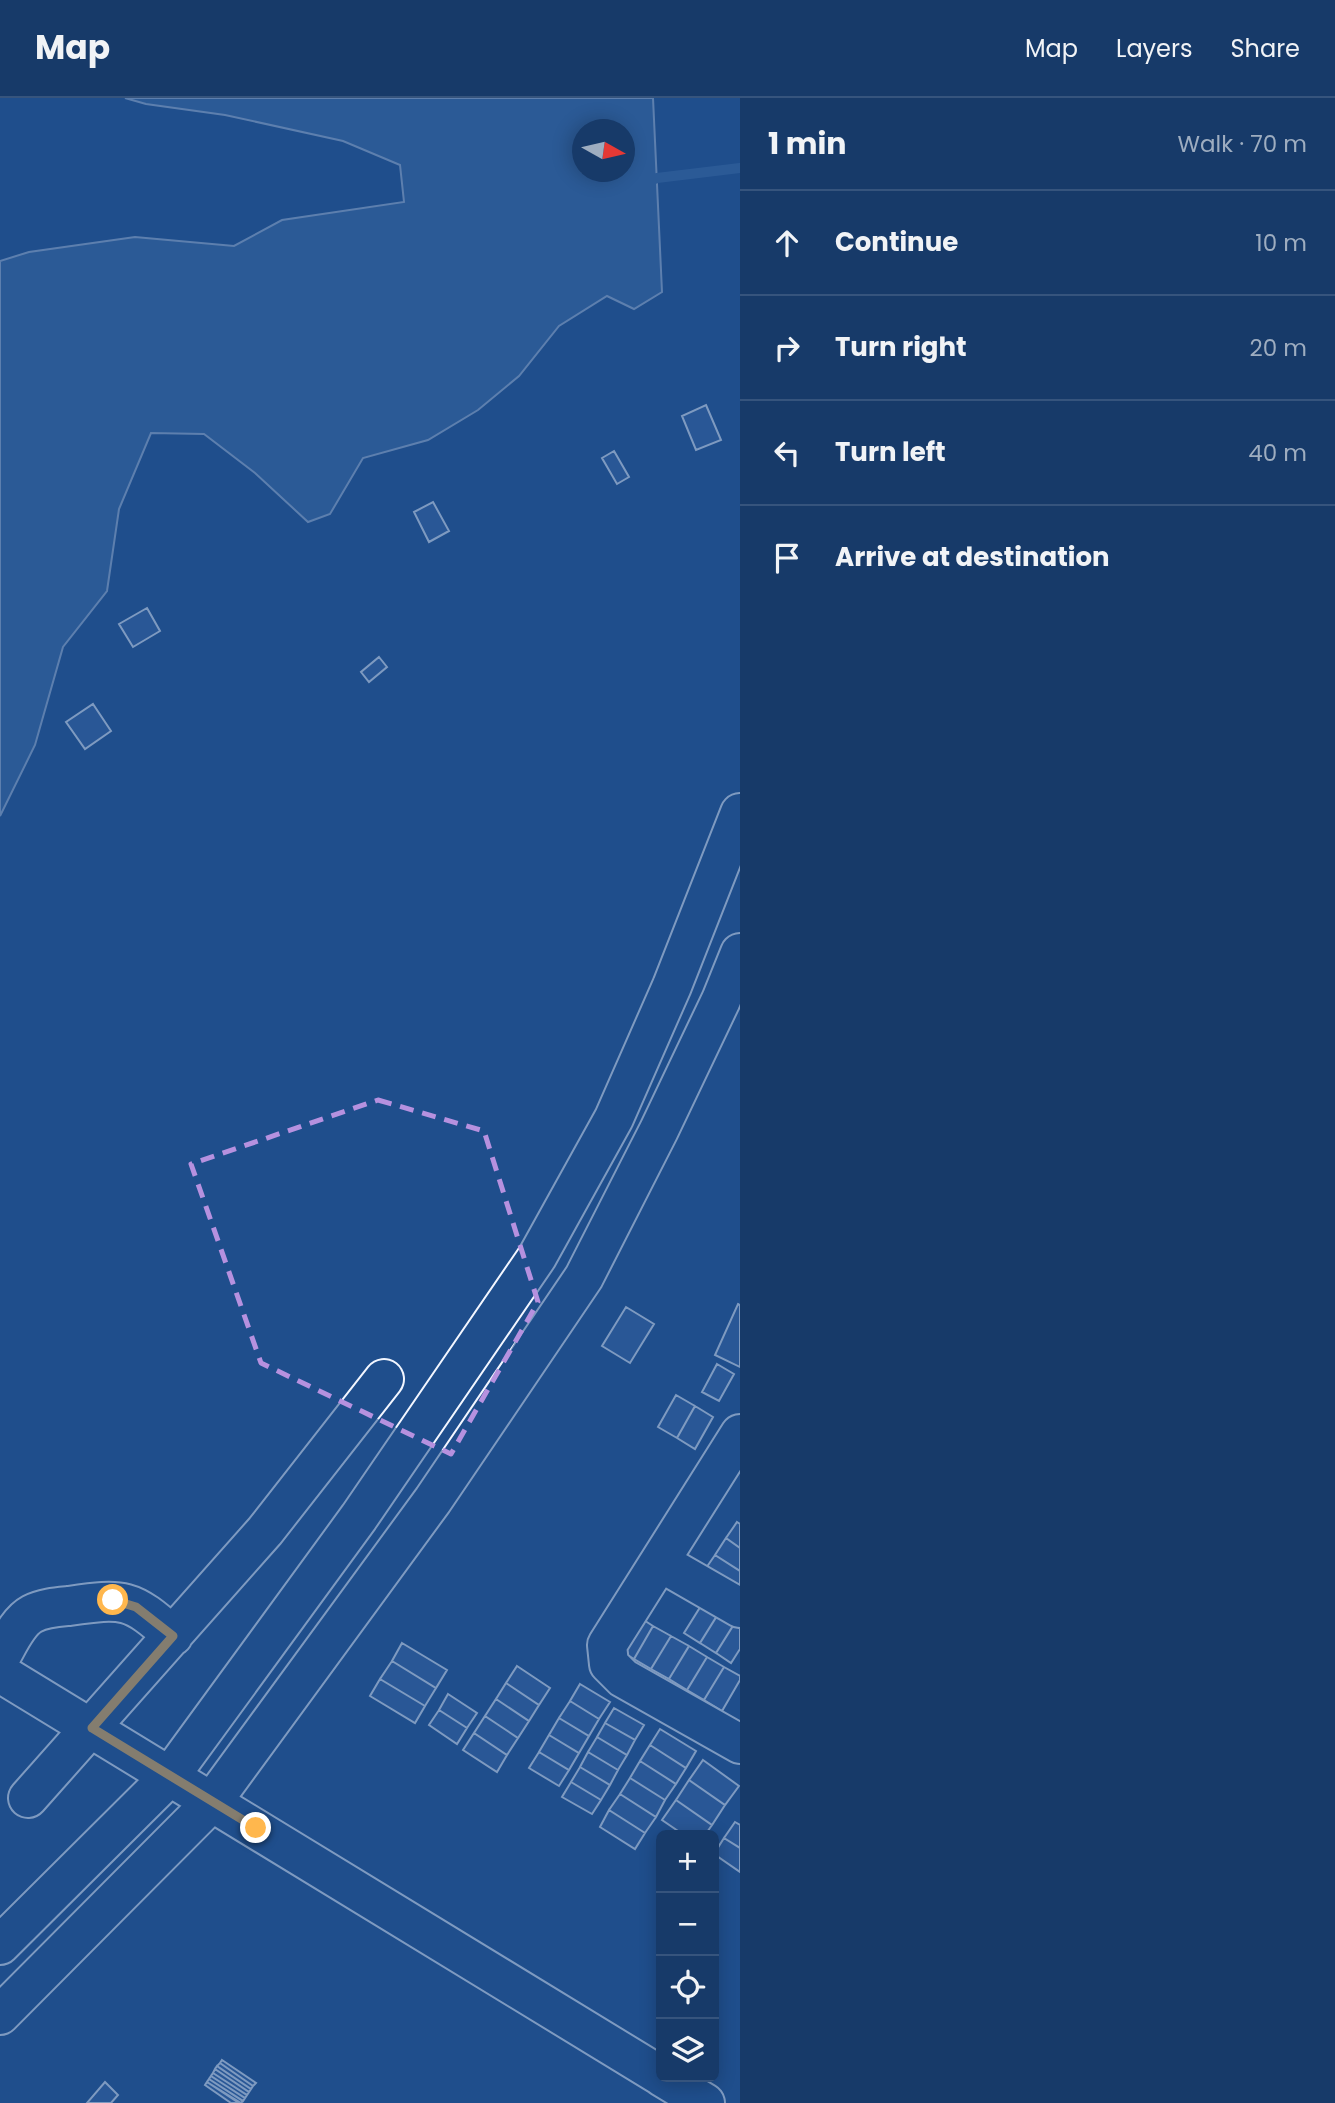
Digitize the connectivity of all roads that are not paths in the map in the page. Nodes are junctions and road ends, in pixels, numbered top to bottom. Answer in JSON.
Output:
{"nodes":[{"id":1,"x":740,"y":813,"type":"edge"},
{"id":2,"x":740,"y":953,"type":"edge"},
{"id":3,"x":384,"y":1379,"type":"dead end"},
{"id":4,"x":740,"y":1434,"type":"edge"},
{"id":5,"x":660,"y":1562,"type":"junction"},
{"id":6,"x":740,"y":1608,"type":"edge"},
{"id":7,"x":173,"y":1636,"type":"junction"},
{"id":8,"x":0,"y":1658,"type":"edge"},
{"id":9,"x":0,"y":1673,"type":"edge"},
{"id":10,"x":92,"y":1728,"type":"junction"},
{"id":11,"x":740,"y":1744,"type":"edge"},
{"id":12,"x":170,"y":1776,"type":"junction"},
{"id":13,"x":28,"y":1798,"type":"dead end"},
{"id":14,"x":212,"y":1802,"type":"junction"},
{"id":15,"x":0,"y":1944,"type":"edge"},
{"id":16,"x":0,"y":2015,"type":"edge"},
{"id":17,"x":656,"y":2073,"type":"edge"},
{"id":18,"x":670,"y":2082,"type":"edge"},
{"id":19,"x":705,"y":2103,"type":"edge"}],
"edges":[{"from":1,"to":12,"type":"street"},
{"from":2,"to":14,"type":"street"},
{"from":3,"to":7,"type":"street"},
{"from":4,"to":5,"type":"street"},
{"from":5,"to":6,"type":"street"},
{"from":5,"to":11,"type":"street"},
{"from":7,"to":8,"type":"street"},
{"from":7,"to":10,"type":"street"},
{"from":9,"to":10,"type":"street"},
{"from":10,"to":12,"type":"street"},
{"from":10,"to":13,"type":"street"},
{"from":12,"to":14,"type":"street"},
{"from":12,"to":15,"type":"street"},
{"from":14,"to":16,"type":"street"},
{"from":14,"to":17,"type":"street"},
{"from":18,"to":19,"type":"street"}]}
